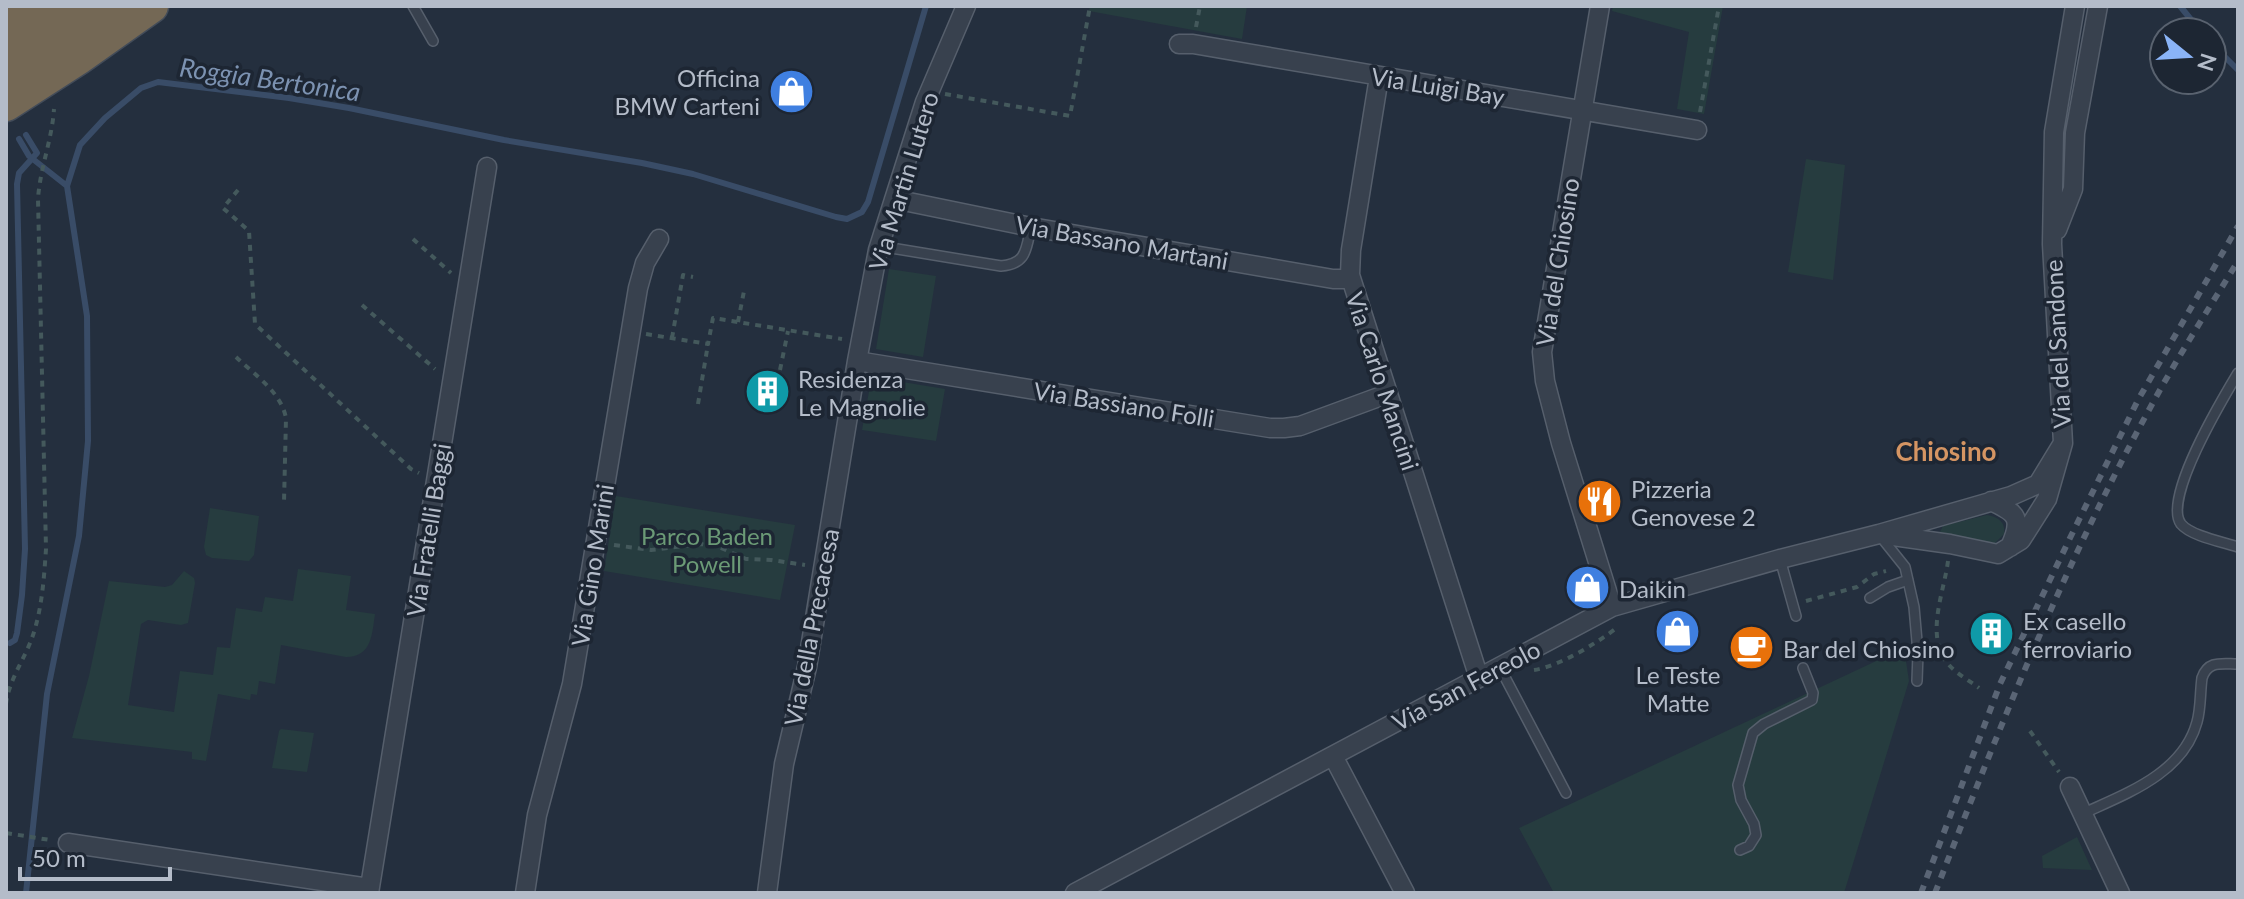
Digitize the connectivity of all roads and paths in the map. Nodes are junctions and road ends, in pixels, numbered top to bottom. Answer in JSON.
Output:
{"nodes":[{"id":1,"x":62,"y":6,"type":"edge"},
{"id":2,"x":116,"y":6,"type":"edge"},
{"id":3,"x":151,"y":6,"type":"edge"},
{"id":4,"x":413,"y":6,"type":"edge"},
{"id":5,"x":966,"y":6,"type":"edge"},
{"id":6,"x":1090,"y":6,"type":"edge"},
{"id":7,"x":1600,"y":6,"type":"edge"},
{"id":8,"x":1719,"y":6,"type":"edge"},
{"id":9,"x":2075,"y":6,"type":"edge"},
{"id":10,"x":2098,"y":6,"type":"edge"},
{"id":11,"x":6,"y":39,"type":"edge"},
{"id":12,"x":433,"y":41,"type":"dead end"},
{"id":13,"x":1179,"y":44,"type":"dead end"},
{"id":14,"x":6,"y":71,"type":"edge"},
{"id":15,"x":1379,"y":77,"type":"junction"},
{"id":16,"x":930,"y":91,"type":"junction"},
{"id":17,"x":6,"y":104,"type":"edge"},
{"id":18,"x":54,"y":109,"type":"dead end"},
{"id":19,"x":1581,"y":109,"type":"junction"},
{"id":20,"x":1697,"y":130,"type":"joint"},
{"id":21,"x":487,"y":167,"type":"dead end"},
{"id":22,"x":238,"y":190,"type":"dead end"},
{"id":23,"x":894,"y":199,"type":"junction"},
{"id":24,"x":1031,"y":227,"type":"junction"},
{"id":25,"x":413,"y":239,"type":"dead end"},
{"id":26,"x":659,"y":239,"type":"dead end"},
{"id":27,"x":2052,"y":244,"type":"junction"},
{"id":28,"x":879,"y":246,"type":"junction"},
{"id":29,"x":469,"y":276,"type":"junction"},
{"id":30,"x":693,"y":277,"type":"dead end"},
{"id":31,"x":1351,"y":279,"type":"junction"},
{"id":32,"x":744,"y":291,"type":"dead end"},
{"id":33,"x":362,"y":305,"type":"dead end"},
{"id":34,"x":738,"y":322,"type":"junction"},
{"id":35,"x":631,"y":331,"type":"junction"},
{"id":36,"x":788,"y":331,"type":"junction"},
{"id":37,"x":672,"y":338,"type":"junction"},
{"id":38,"x":708,"y":344,"type":"junction"},
{"id":39,"x":859,"y":351,"type":"junction"},
{"id":40,"x":236,"y":357,"type":"dead end"},
{"id":41,"x":780,"y":370,"type":"dead end"},
{"id":42,"x":2238,"y":373,"type":"edge"},
{"id":43,"x":453,"y":374,"type":"junction"},
{"id":44,"x":1387,"y":394,"type":"junction"},
{"id":45,"x":698,"y":404,"type":"dead end"},
{"id":46,"x":2063,"y":443,"type":"junction"},
{"id":47,"x":436,"y":477,"type":"junction"},
{"id":48,"x":1991,"y":501,"type":"junction"},
{"id":49,"x":284,"y":502,"type":"dead end"},
{"id":50,"x":1879,"y":534,"type":"junction"},
{"id":51,"x":596,"y":541,"type":"junction"},
{"id":52,"x":2010,"y":547,"type":"junction"},
{"id":53,"x":2238,"y":547,"type":"edge"},
{"id":54,"x":1780,"y":559,"type":"junction"},
{"id":55,"x":1961,"y":560,"type":"dead end"},
{"id":56,"x":1905,"y":567,"type":"junction"},
{"id":57,"x":823,"y":568,"type":"junction"},
{"id":58,"x":1908,"y":580,"type":"junction"},
{"id":59,"x":1870,"y":598,"type":"dead end"},
{"id":60,"x":1791,"y":600,"type":"junction"},
{"id":61,"x":1612,"y":607,"type":"junction"},
{"id":62,"x":1796,"y":616,"type":"dead end"},
{"id":63,"x":1627,"y":620,"type":"dead end"},
{"id":64,"x":2238,"y":664,"type":"edge"},
{"id":65,"x":1499,"y":666,"type":"junction"},
{"id":66,"x":1803,"y":668,"type":"dead end"},
{"id":67,"x":1479,"y":678,"type":"junction"},
{"id":68,"x":1917,"y":681,"type":"dead end"},
{"id":69,"x":1509,"y":685,"type":"junction"},
{"id":70,"x":1979,"y":688,"type":"dead end"},
{"id":71,"x":6,"y":704,"type":"edge"},
{"id":72,"x":2030,"y":731,"type":"dead end"},
{"id":73,"x":1333,"y":756,"type":"junction"},
{"id":74,"x":2070,"y":787,"type":"joint"},
{"id":75,"x":1566,"y":793,"type":"dead end"},
{"id":76,"x":2082,"y":814,"type":"junction"},
{"id":77,"x":6,"y":833,"type":"edge"},
{"id":78,"x":45,"y":839,"type":"dead end"},
{"id":79,"x":68,"y":843,"type":"dead end"},
{"id":80,"x":1740,"y":850,"type":"dead end"},
{"id":81,"x":369,"y":890,"type":"edge"},
{"id":82,"x":525,"y":893,"type":"edge"},
{"id":83,"x":767,"y":893,"type":"edge"},
{"id":84,"x":1075,"y":893,"type":"edge"},
{"id":85,"x":1405,"y":893,"type":"edge"},
{"id":86,"x":2120,"y":893,"type":"edge"}],
"edges":[{"from":1,"to":11,"type":"highway"},
{"from":2,"to":14,"type":"highway"},
{"from":3,"to":17,"type":"highway"},
{"from":4,"to":12,"type":"lane"},
{"from":5,"to":16,"type":"street","name":"Via Martin Lutero"},
{"from":6,"to":16,"type":"path"},
{"from":7,"to":19,"type":"street","name":"Via del Chiosino"},
{"from":8,"to":20,"type":"path"},
{"from":9,"to":27,"type":"street","name":"Via del Sandone"},
{"from":10,"to":27,"type":"street","name":"Via del Sandone"},
{"from":13,"to":15,"type":"street","name":"Via Luigi Bay"},
{"from":15,"to":19,"type":"street","name":"Via Luigi Bay"},
{"from":15,"to":31,"type":"street","name":"Via Carlo Mancini"},
{"from":16,"to":23,"type":"street","name":"Via Martin Lutero"},
{"from":18,"to":71,"type":"path"},
{"from":19,"to":20,"type":"street","name":"Via Luigi Bay"},
{"from":19,"to":61,"type":"street","name":"Via del Chiosino"},
{"from":21,"to":29,"type":"street","name":"Via Fratelli Baggi"},
{"from":22,"to":47,"type":"path"},
{"from":23,"to":24,"type":"street","name":"Via Bassano Martani"},
{"from":23,"to":28,"type":"street","name":"Via Martin Lutero"},
{"from":24,"to":28,"type":"lane"},
{"from":24,"to":31,"type":"street","name":"Via Bassano Martani"},
{"from":25,"to":29,"type":"path"},
{"from":26,"to":35,"type":"street","name":"Via Gino Marini"},
{"from":27,"to":46,"type":"street","name":"Via del Sandone"},
{"from":28,"to":39,"type":"street","name":"Via Martin Lutero"},
{"from":29,"to":43,"type":"street","name":"Via Fratelli Baggi"},
{"from":30,"to":37,"type":"path"},
{"from":31,"to":44,"type":"street","name":"Via Carlo Mancini"},
{"from":32,"to":34,"type":"path"},
{"from":33,"to":43,"type":"path"},
{"from":34,"to":36,"type":"path"},
{"from":34,"to":38,"type":"path"},
{"from":35,"to":37,"type":"path"},
{"from":35,"to":51,"type":"street","name":"Via Gino Marini"},
{"from":36,"to":39,"type":"path"},
{"from":36,"to":41,"type":"path"},
{"from":37,"to":38,"type":"path"},
{"from":38,"to":45,"type":"path"},
{"from":39,"to":44,"type":"street","name":"Via Bassiano Folli"},
{"from":39,"to":57,"type":"street","name":"Via della Precacesa"},
{"from":40,"to":49,"type":"path"},
{"from":42,"to":53,"type":"lane"},
{"from":43,"to":47,"type":"street","name":"Via Fratelli Baggi"},
{"from":44,"to":67,"type":"street","name":"Via Carlo Mancini"},
{"from":46,"to":48,"type":"street","name":"Via San Fereolo"},
{"from":46,"to":52,"type":"street","name":"Via del Sandone"},
{"from":47,"to":81,"type":"street","name":"Via Fratelli Baggi"},
{"from":48,"to":50,"type":"street","name":"Via San Fereolo"},
{"from":48,"to":52,"type":"street"},
{"from":50,"to":52,"type":"street"},
{"from":50,"to":54,"type":"street","name":"Via San Fereolo"},
{"from":50,"to":56,"type":"lane"},
{"from":51,"to":57,"type":"path"},
{"from":51,"to":82,"type":"street","name":"Via Gino Marini"},
{"from":54,"to":60,"type":"lane"},
{"from":54,"to":61,"type":"street","name":"Via San Fereolo"},
{"from":55,"to":70,"type":"path"},
{"from":56,"to":58,"type":"lane"},
{"from":56,"to":60,"type":"path"},
{"from":57,"to":83,"type":"street","name":"Via della Precacesa"},
{"from":58,"to":59,"type":"lane"},
{"from":58,"to":68,"type":"lane"},
{"from":60,"to":62,"type":"lane"},
{"from":61,"to":65,"type":"street","name":"Via San Fereolo"},
{"from":63,"to":69,"type":"path"},
{"from":64,"to":76,"type":"lane"},
{"from":65,"to":67,"type":"street","name":"Via San Fereolo"},
{"from":65,"to":69,"type":"lane"},
{"from":66,"to":80,"type":"lane"},
{"from":67,"to":73,"type":"street","name":"Via San Fereolo"},
{"from":69,"to":75,"type":"lane"},
{"from":72,"to":74,"type":"path"},
{"from":73,"to":84,"type":"street","name":"Via San Fereolo"},
{"from":73,"to":85,"type":"street"},
{"from":74,"to":76,"type":"street"},
{"from":76,"to":86,"type":"street"},
{"from":77,"to":78,"type":"path"},
{"from":79,"to":81,"type":"street"}]}
